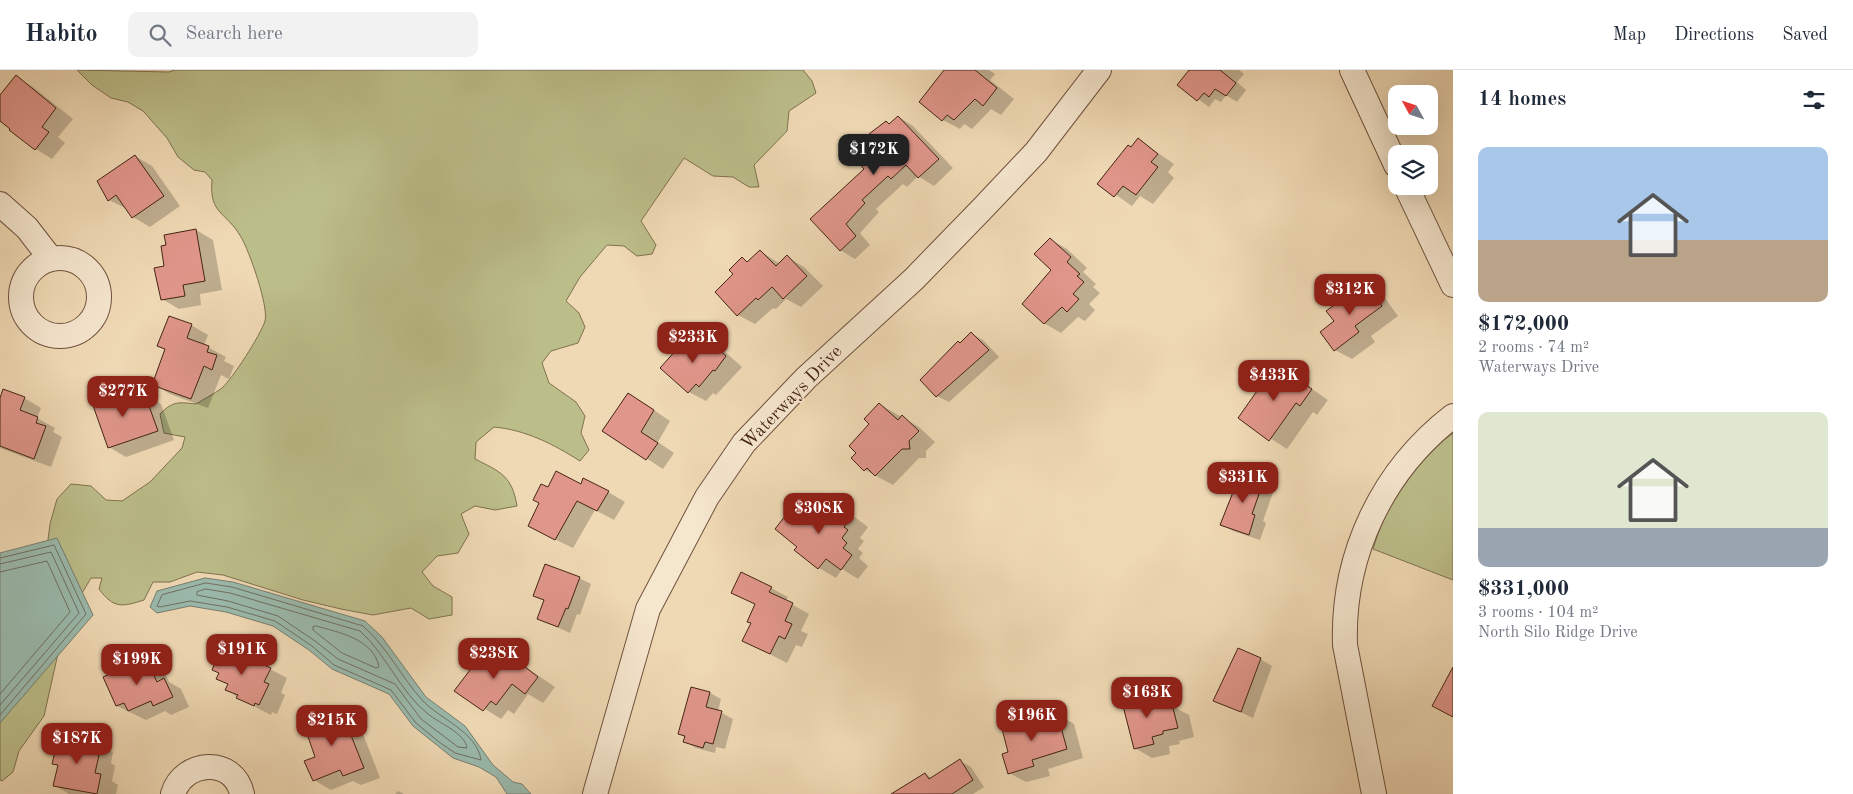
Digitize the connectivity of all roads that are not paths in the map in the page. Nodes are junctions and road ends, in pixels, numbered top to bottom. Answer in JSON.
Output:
{"nodes":[{"id":1,"x":1098,"y":70,"type":"edge"},
{"id":2,"x":1352,"y":70,"type":"edge"},
{"id":3,"x":1388,"y":148,"type":"edge"},
{"id":4,"x":1410,"y":195,"type":"edge"},
{"id":5,"x":0,"y":204,"type":"edge"},
{"id":6,"x":51,"y":259,"type":"dead end"},
{"id":7,"x":1453,"y":285,"type":"edge"},
{"id":8,"x":1453,"y":416,"type":"edge"},
{"id":9,"x":173,"y":794,"type":"edge"},
{"id":10,"x":242,"y":794,"type":"edge"},
{"id":11,"x":595,"y":794,"type":"edge"},
{"id":12,"x":1374,"y":794,"type":"edge"}],
"edges":[{"from":1,"to":11,"type":"street","name":"Waterways Drive"},
{"from":2,"to":3,"type":"street"},
{"from":4,"to":7,"type":"street"},
{"from":5,"to":6,"type":"street"},
{"from":8,"to":12,"type":"street"},
{"from":9,"to":10,"type":"street"}]}
